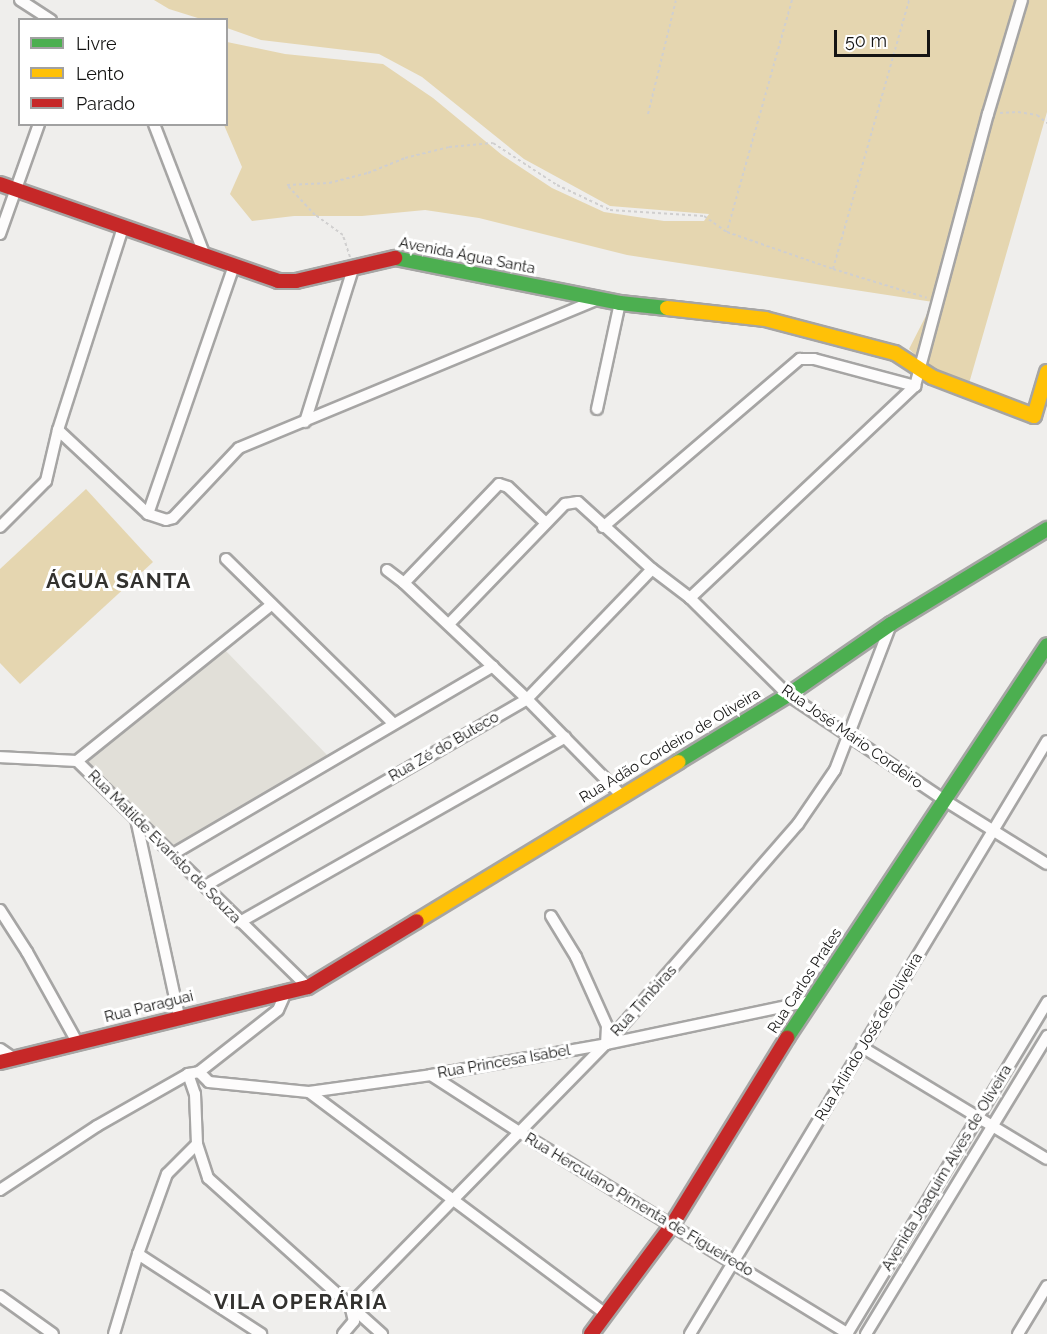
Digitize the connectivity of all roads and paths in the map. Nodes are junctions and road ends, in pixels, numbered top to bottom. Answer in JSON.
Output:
{"nodes":[{"id":1,"x":21,"y":0,"type":"edge"},
{"id":2,"x":676,"y":0,"type":"edge"},
{"id":3,"x":792,"y":0,"type":"edge"},
{"id":4,"x":909,"y":0,"type":"edge"},
{"id":5,"x":1022,"y":0,"type":"edge"},
{"id":6,"x":48,"y":18,"type":"edge"},
{"id":7,"x":648,"y":114,"type":"dead end"},
{"id":8,"x":988,"y":114,"type":"junction"},
{"id":9,"x":1047,"y":123,"type":"edge"},
{"id":10,"x":38,"y":126,"type":"edge"},
{"id":11,"x":155,"y":126,"type":"edge"},
{"id":12,"x":0,"y":184,"type":"edge"},
{"id":13,"x":16,"y":189,"type":"junction"},
{"id":14,"x":123,"y":228,"type":"junction"},
{"id":15,"x":727,"y":232,"type":"junction"},
{"id":16,"x":0,"y":234,"type":"edge"},
{"id":17,"x":205,"y":256,"type":"junction"},
{"id":18,"x":234,"y":265,"type":"junction"},
{"id":19,"x":353,"y":269,"type":"junction"},
{"id":20,"x":833,"y":269,"type":"junction"},
{"id":21,"x":599,"y":299,"type":"junction"},
{"id":22,"x":939,"y":301,"type":"junction"},
{"id":23,"x":620,"y":303,"type":"junction"},
{"id":24,"x":919,"y":370,"type":"junction"},
{"id":25,"x":1047,"y":372,"type":"edge"},
{"id":26,"x":915,"y":386,"type":"junction"},
{"id":27,"x":597,"y":409,"type":"dead end"},
{"id":28,"x":305,"y":422,"type":"junction"},
{"id":29,"x":58,"y":430,"type":"junction"},
{"id":30,"x":148,"y":514,"type":"junction"},
{"id":31,"x":546,"y":523,"type":"junction"},
{"id":32,"x":603,"y":526,"type":"junction"},
{"id":33,"x":0,"y":527,"type":"edge"},
{"id":34,"x":1047,"y":530,"type":"edge"},
{"id":35,"x":226,"y":559,"type":"dead end"},
{"id":36,"x":652,"y":569,"type":"junction"},
{"id":37,"x":387,"y":570,"type":"dead end"},
{"id":38,"x":404,"y":583,"type":"junction"},
{"id":39,"x":690,"y":598,"type":"junction"},
{"id":40,"x":272,"y":604,"type":"junction"},
{"id":41,"x":449,"y":624,"type":"junction"},
{"id":42,"x":891,"y":624,"type":"junction"},
{"id":43,"x":1047,"y":645,"type":"edge"},
{"id":44,"x":493,"y":666,"type":"junction"},
{"id":45,"x":788,"y":695,"type":"junction"},
{"id":46,"x":527,"y":699,"type":"junction"},
{"id":47,"x":393,"y":723,"type":"junction"},
{"id":48,"x":850,"y":736,"type":"junction"},
{"id":49,"x":565,"y":737,"type":"junction"},
{"id":50,"x":1047,"y":741,"type":"edge"},
{"id":51,"x":0,"y":757,"type":"edge"},
{"id":52,"x":77,"y":761,"type":"junction"},
{"id":53,"x":621,"y":795,"type":"junction"},
{"id":54,"x":944,"y":800,"type":"junction"},
{"id":55,"x":136,"y":819,"type":"junction"},
{"id":56,"x":994,"y":831,"type":"junction"},
{"id":57,"x":173,"y":854,"type":"junction"},
{"id":58,"x":1047,"y":864,"type":"edge"},
{"id":59,"x":205,"y":886,"type":"junction"},
{"id":60,"x":0,"y":910,"type":"edge"},
{"id":61,"x":551,"y":916,"type":"dead end"},
{"id":62,"x":240,"y":922,"type":"junction"},
{"id":63,"x":308,"y":987,"type":"junction"},
{"id":64,"x":286,"y":992,"type":"junction"},
{"id":65,"x":810,"y":1001,"type":"junction"},
{"id":66,"x":1047,"y":1002,"type":"edge"},
{"id":67,"x":179,"y":1016,"type":"junction"},
{"id":68,"x":1047,"y":1036,"type":"edge"},
{"id":69,"x":77,"y":1042,"type":"junction"},
{"id":70,"x":606,"y":1044,"type":"junction"},
{"id":71,"x":862,"y":1047,"type":"junction"},
{"id":72,"x":0,"y":1049,"type":"edge"},
{"id":73,"x":15,"y":1059,"type":"junction"},
{"id":74,"x":0,"y":1062,"type":"edge"},
{"id":75,"x":193,"y":1073,"type":"junction"},
{"id":76,"x":431,"y":1075,"type":"junction"},
{"id":77,"x":309,"y":1092,"type":"junction"},
{"id":78,"x":978,"y":1117,"type":"junction"},
{"id":79,"x":992,"y":1126,"type":"junction"},
{"id":80,"x":519,"y":1132,"type":"junction"},
{"id":81,"x":197,"y":1144,"type":"junction"},
{"id":82,"x":1047,"y":1159,"type":"edge"},
{"id":83,"x":0,"y":1190,"type":"edge"},
{"id":84,"x":455,"y":1201,"type":"junction"},
{"id":85,"x":672,"y":1225,"type":"junction"},
{"id":86,"x":138,"y":1254,"type":"junction"},
{"id":87,"x":733,"y":1262,"type":"junction"},
{"id":88,"x":1047,"y":1286,"type":"edge"},
{"id":89,"x":0,"y":1296,"type":"edge"},
{"id":90,"x":350,"y":1305,"type":"junction"},
{"id":91,"x":606,"y":1314,"type":"junction"},
{"id":92,"x":54,"y":1334,"type":"edge"},
{"id":93,"x":114,"y":1334,"type":"edge"},
{"id":94,"x":261,"y":1334,"type":"edge"},
{"id":95,"x":343,"y":1334,"type":"edge"},
{"id":96,"x":382,"y":1334,"type":"edge"},
{"id":97,"x":591,"y":1334,"type":"edge"},
{"id":98,"x":690,"y":1334,"type":"edge"},
{"id":99,"x":847,"y":1334,"type":"edge"},
{"id":100,"x":866,"y":1334,"type":"edge"},
{"id":101,"x":1018,"y":1334,"type":"edge"}],
"edges":[{"from":1,"to":6,"type":"street"},
{"from":2,"to":7,"type":"path"},
{"from":3,"to":15,"type":"path"},
{"from":4,"to":20,"type":"path"},
{"from":5,"to":8,"type":"street"},
{"from":8,"to":9,"type":"path"},
{"from":8,"to":22,"type":"street"},
{"from":10,"to":13,"type":"street"},
{"from":11,"to":17,"type":"street"},
{"from":12,"to":13,"type":"street","name":"Avenida Água Santa"},
{"from":13,"to":14,"type":"street","name":"Avenida Água Santa"},
{"from":13,"to":16,"type":"street"},
{"from":14,"to":17,"type":"street","name":"Avenida Água Santa"},
{"from":14,"to":29,"type":"street"},
{"from":15,"to":19,"type":"path"},
{"from":15,"to":20,"type":"path"},
{"from":17,"to":18,"type":"street","name":"Avenida Água Santa"},
{"from":18,"to":19,"type":"street","name":"Avenida Água Santa"},
{"from":18,"to":30,"type":"street"},
{"from":19,"to":21,"type":"street","name":"Avenida Água Santa"},
{"from":19,"to":28,"type":"street"},
{"from":20,"to":22,"type":"path"},
{"from":21,"to":23,"type":"street","name":"Avenida Água Santa"},
{"from":21,"to":28,"type":"street"},
{"from":22,"to":24,"type":"street"},
{"from":23,"to":24,"type":"street","name":"Avenida Água Santa"},
{"from":23,"to":27,"type":"street"},
{"from":24,"to":25,"type":"street","name":"Avenida Água Santa"},
{"from":24,"to":26,"type":"street"},
{"from":26,"to":32,"type":"street"},
{"from":26,"to":39,"type":"street"},
{"from":28,"to":30,"type":"street"},
{"from":29,"to":30,"type":"street"},
{"from":29,"to":33,"type":"street"},
{"from":31,"to":32,"type":"street","name":"Rua José Mário Cordeiro"},
{"from":31,"to":38,"type":"street"},
{"from":31,"to":41,"type":"street"},
{"from":32,"to":36,"type":"street","name":"Rua José Mário Cordeiro"},
{"from":34,"to":42,"type":"street","name":"Rua Adão Cordeiro de Oliveira"},
{"from":35,"to":40,"type":"street"},
{"from":36,"to":39,"type":"street","name":"Rua José Mário Cordeiro"},
{"from":36,"to":46,"type":"street","name":"Rua Zé do Buteco"},
{"from":37,"to":38,"type":"street"},
{"from":38,"to":41,"type":"street"},
{"from":39,"to":45,"type":"street","name":"Rua José Mário Cordeiro"},
{"from":40,"to":47,"type":"street"},
{"from":40,"to":52,"type":"street"},
{"from":41,"to":44,"type":"street"},
{"from":42,"to":45,"type":"street","name":"Rua Adão Cordeiro de Oliveira"},
{"from":42,"to":48,"type":"street","name":"Rua Timbiras"},
{"from":43,"to":54,"type":"street","name":"Rua Carlos Prates"},
{"from":44,"to":46,"type":"street"},
{"from":44,"to":47,"type":"street"},
{"from":45,"to":48,"type":"street","name":"Rua José Mário Cordeiro"},
{"from":45,"to":53,"type":"street","name":"Rua Adão Cordeiro de Oliveira"},
{"from":46,"to":49,"type":"street"},
{"from":46,"to":59,"type":"street","name":"Rua Zé do Buteco"},
{"from":47,"to":57,"type":"street"},
{"from":48,"to":54,"type":"street","name":"Rua José Mário Cordeiro"},
{"from":48,"to":70,"type":"street","name":"Rua Timbiras"},
{"from":49,"to":53,"type":"street"},
{"from":49,"to":62,"type":"street"},
{"from":50,"to":56,"type":"street","name":"Rua Arlindo José de Oliveira"},
{"from":51,"to":52,"type":"street","name":"Rua Matilde Evaristo de Souza"},
{"from":52,"to":55,"type":"street","name":"Rua Matilde Evaristo de Souza"},
{"from":53,"to":63,"type":"street","name":"Rua Adão Cordeiro de Oliveira"},
{"from":54,"to":56,"type":"street","name":"Rua José Mário Cordeiro"},
{"from":54,"to":65,"type":"street","name":"Rua Carlos Prates"},
{"from":55,"to":57,"type":"street","name":"Rua Matilde Evaristo de Souza"},
{"from":55,"to":67,"type":"street"},
{"from":56,"to":58,"type":"street","name":"Rua José Mário Cordeiro"},
{"from":56,"to":71,"type":"street","name":"Rua Arlindo José de Oliveira"},
{"from":57,"to":59,"type":"street","name":"Rua Matilde Evaristo de Souza"},
{"from":59,"to":62,"type":"street","name":"Rua Matilde Evaristo de Souza"},
{"from":60,"to":69,"type":"street"},
{"from":61,"to":70,"type":"street"},
{"from":62,"to":63,"type":"street","name":"Rua Matilde Evaristo de Souza"},
{"from":63,"to":64,"type":"street","name":"Rua Paraguai"},
{"from":64,"to":67,"type":"street","name":"Rua Paraguai"},
{"from":64,"to":75,"type":"street"},
{"from":65,"to":70,"type":"street","name":"Rua Princesa Isabel"},
{"from":65,"to":85,"type":"street","name":"Rua Carlos Prates"},
{"from":66,"to":78,"type":"street","name":"Avenida Joaquim Alves de Oliveira"},
{"from":67,"to":69,"type":"street","name":"Rua Paraguai"},
{"from":68,"to":79,"type":"street","name":"Avenida Joaquim Alves de Oliveira"},
{"from":69,"to":73,"type":"street","name":"Rua Paraguai"},
{"from":70,"to":76,"type":"street","name":"Rua Princesa Isabel"},
{"from":70,"to":80,"type":"street","name":"Rua Timbiras"},
{"from":71,"to":78,"type":"street"},
{"from":71,"to":87,"type":"street","name":"Rua Arlindo José de Oliveira"},
{"from":72,"to":73,"type":"street"},
{"from":73,"to":74,"type":"street","name":"Rua Paraguai"},
{"from":75,"to":77,"type":"street","name":"Rua Princesa Isabel"},
{"from":75,"to":81,"type":"street"},
{"from":75,"to":83,"type":"street"},
{"from":76,"to":77,"type":"street","name":"Rua Princesa Isabel"},
{"from":76,"to":80,"type":"street","name":"Rua Herculano Pimenta de Figueiredo"},
{"from":77,"to":84,"type":"street"},
{"from":78,"to":79,"type":"street"},
{"from":78,"to":99,"type":"street","name":"Avenida Joaquim Alves de Oliveira"},
{"from":79,"to":82,"type":"street"},
{"from":79,"to":100,"type":"street","name":"Avenida Joaquim Alves de Oliveira"},
{"from":80,"to":84,"type":"street","name":"Rua Timbiras"},
{"from":80,"to":85,"type":"street","name":"Rua Herculano Pimenta de Figueiredo"},
{"from":81,"to":86,"type":"street"},
{"from":81,"to":90,"type":"street"},
{"from":84,"to":90,"type":"street","name":"Rua Timbiras"},
{"from":84,"to":91,"type":"street"},
{"from":85,"to":87,"type":"street","name":"Rua Herculano Pimenta de Figueiredo"},
{"from":85,"to":91,"type":"street","name":"Rua Carlos Prates"},
{"from":86,"to":93,"type":"street"},
{"from":86,"to":94,"type":"street"},
{"from":87,"to":98,"type":"street","name":"Rua Arlindo José de Oliveira"},
{"from":87,"to":99,"type":"street","name":"Rua Herculano Pimenta de Figueiredo"},
{"from":88,"to":101,"type":"street"},
{"from":89,"to":92,"type":"street"},
{"from":90,"to":95,"type":"street"},
{"from":90,"to":96,"type":"street"},
{"from":91,"to":97,"type":"street","name":"Rua Carlos Prates"}]}
